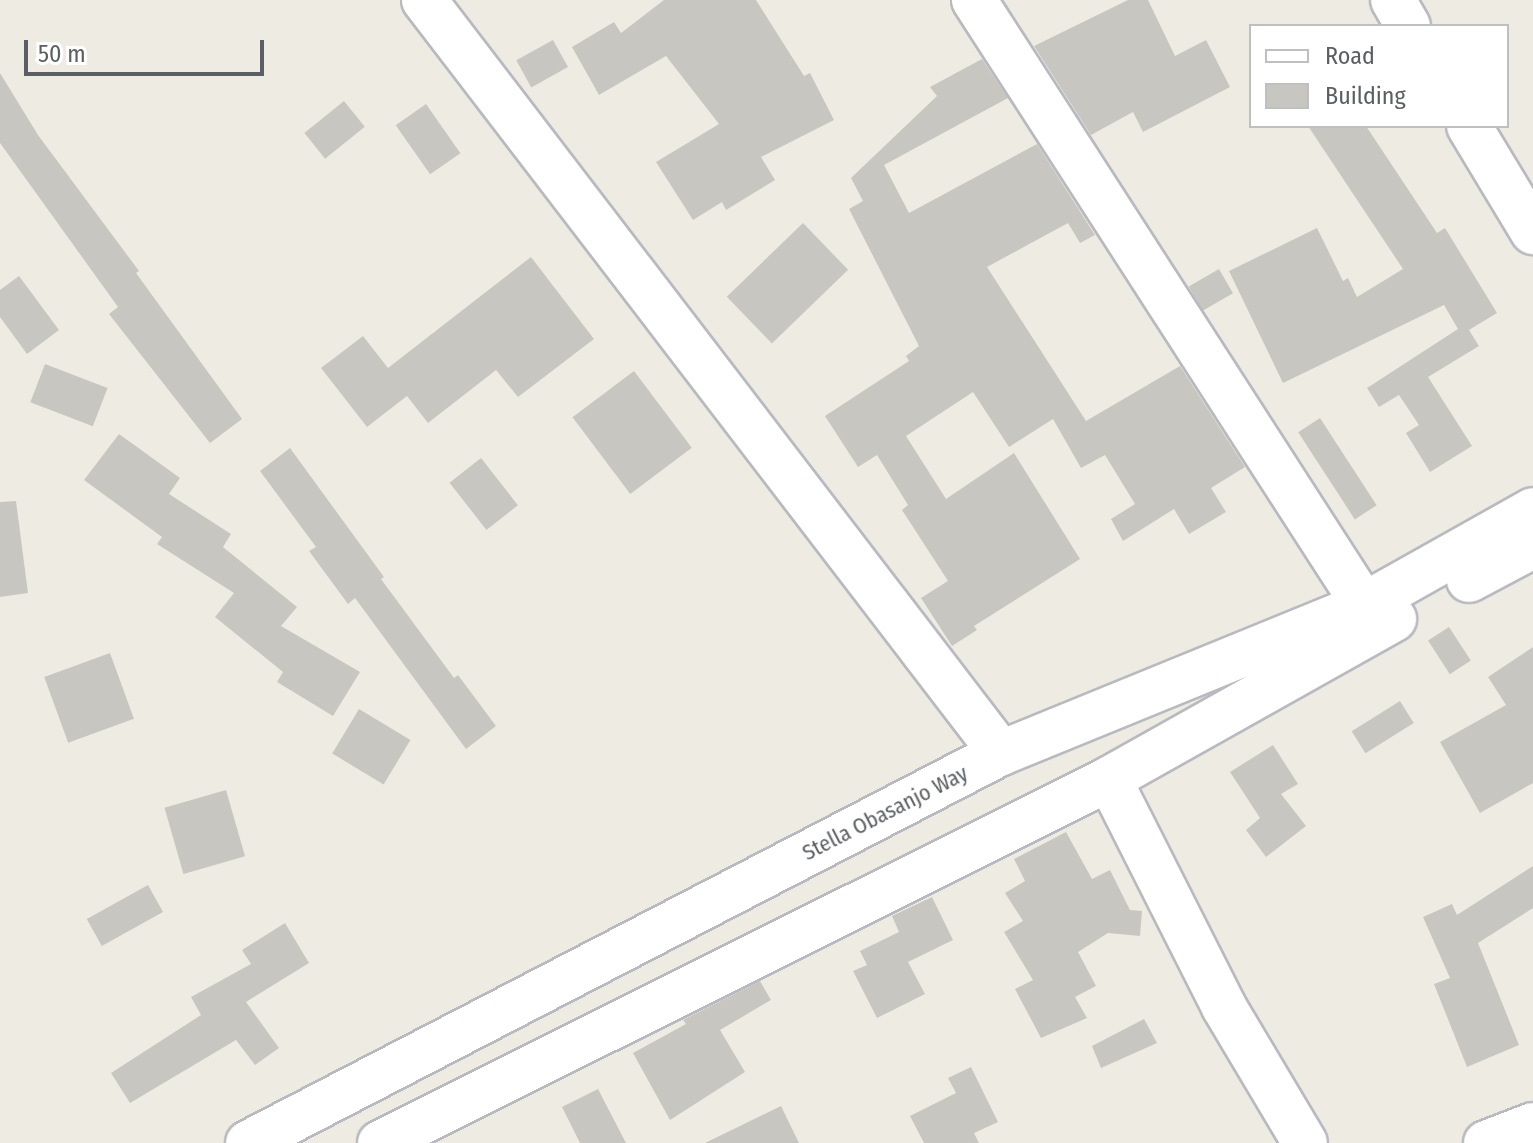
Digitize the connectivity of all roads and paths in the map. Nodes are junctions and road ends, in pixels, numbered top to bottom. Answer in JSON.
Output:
{"nodes":[{"id":1,"x":424,"y":0,"type":"edge"},
{"id":2,"x":974,"y":0,"type":"edge"},
{"id":3,"x":1393,"y":0,"type":"edge"},
{"id":4,"x":1407,"y":24,"type":"edge"},
{"id":5,"x":1470,"y":128,"type":"edge"},
{"id":6,"x":1533,"y":232,"type":"edge"},
{"id":7,"x":1533,"y":510,"type":"edge"},
{"id":8,"x":1533,"y":546,"type":"edge"},
{"id":9,"x":1364,"y":605,"type":"junction"},
{"id":10,"x":1001,"y":753,"type":"junction"},
{"id":11,"x":1109,"y":779,"type":"junction"},
{"id":12,"x":1533,"y":1125,"type":"edge"},
{"id":13,"x":248,"y":1143,"type":"edge"},
{"id":14,"x":380,"y":1143,"type":"edge"},
{"id":15,"x":1305,"y":1143,"type":"edge"},
{"id":16,"x":1486,"y":1143,"type":"edge"}],
"edges":[{"from":1,"to":10,"type":"street"},
{"from":2,"to":9,"type":"street"},
{"from":3,"to":4,"type":"street"},
{"from":5,"to":6,"type":"street"},
{"from":7,"to":9,"type":"street","name":"Stella Obasanjo Way"},
{"from":8,"to":11,"type":"street"},
{"from":9,"to":10,"type":"street","name":"Stella Obasanjo Way"},
{"from":10,"to":13,"type":"street","name":"Stella Obasanjo Way"},
{"from":11,"to":14,"type":"street"},
{"from":11,"to":15,"type":"street"},
{"from":12,"to":16,"type":"street"}]}
